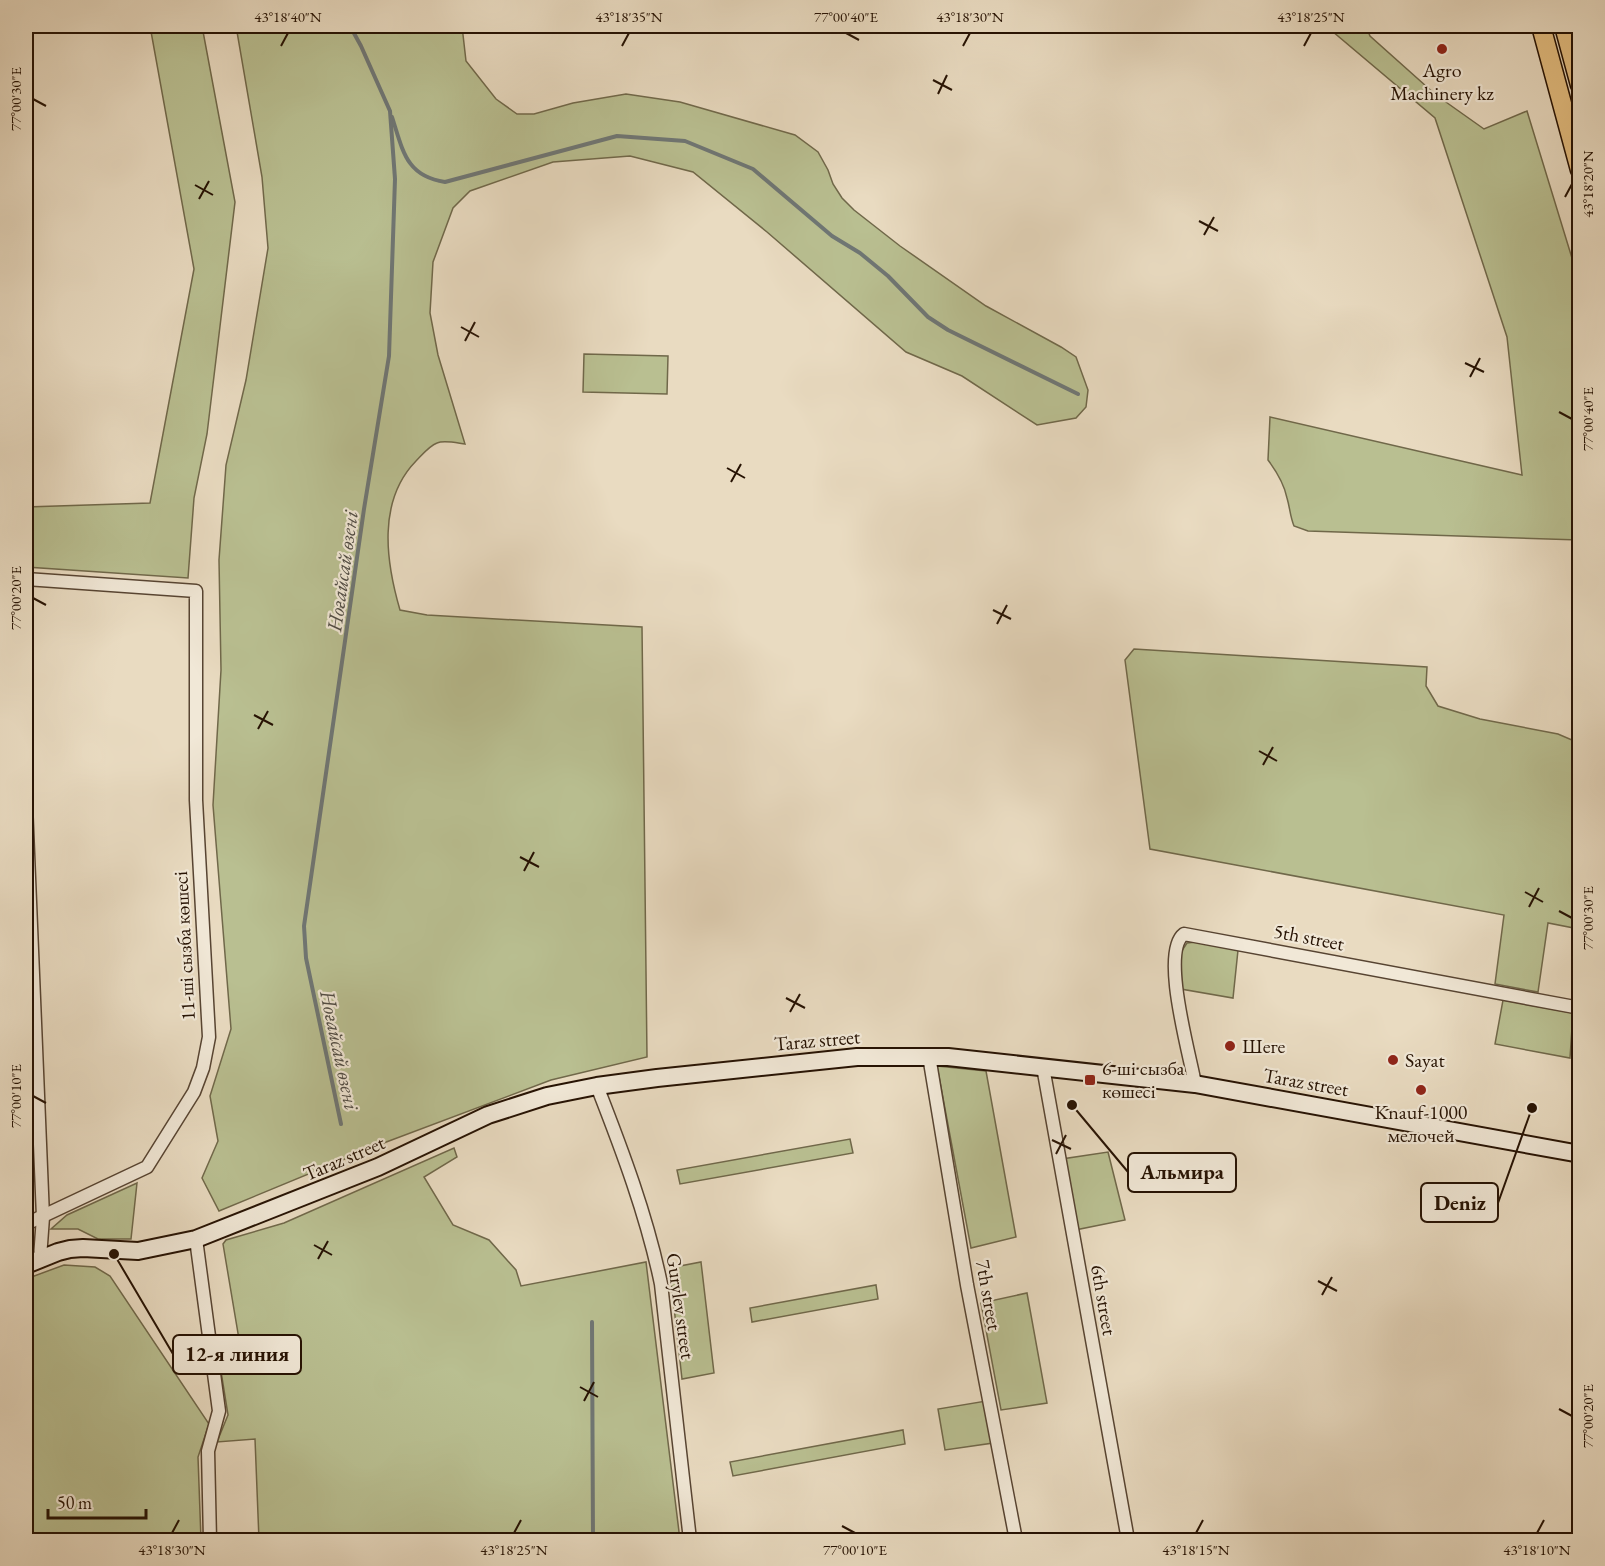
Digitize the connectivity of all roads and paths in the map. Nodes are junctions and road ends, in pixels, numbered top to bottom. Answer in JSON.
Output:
{"nodes":[{"id":1,"x":1541,"y":26,"type":"edge"},
{"id":2,"x":1564,"y":26,"type":"edge"},
{"id":3,"x":1580,"y":85,"type":"edge"},
{"id":4,"x":1580,"y":170,"type":"edge"},
{"id":5,"x":26,"y":579,"type":"edge"},
{"id":6,"x":26,"y":805,"type":"edge"},
{"id":7,"x":1580,"y":1008,"type":"edge"},
{"id":8,"x":929,"y":1056,"type":"junction"},
{"id":9,"x":1043,"y":1067,"type":"junction"},
{"id":10,"x":1196,"y":1084,"type":"junction"},
{"id":11,"x":597,"y":1086,"type":"junction"},
{"id":12,"x":1580,"y":1154,"type":"edge"},
{"id":13,"x":43,"y":1217,"type":"junction"},
{"id":14,"x":26,"y":1224,"type":"edge"},
{"id":15,"x":196,"y":1239,"type":"junction"},
{"id":16,"x":33,"y":1262,"type":"edge"},
{"id":17,"x":210,"y":1540,"type":"edge"},
{"id":18,"x":690,"y":1540,"type":"edge"},
{"id":19,"x":1016,"y":1540,"type":"edge"},
{"id":20,"x":1128,"y":1540,"type":"edge"}],
"edges":[{"from":1,"to":4,"type":"main road"},
{"from":2,"to":3,"type":"main road"},
{"from":5,"to":13,"type":"street","name":"11-ші сызба көшесі"},
{"from":6,"to":13,"type":"street"},
{"from":7,"to":10,"type":"street","name":"5th street"},
{"from":8,"to":9,"type":"street","name":"Taraz street"},
{"from":8,"to":11,"type":"street","name":"Taraz street"},
{"from":8,"to":19,"type":"street","name":"7th street"},
{"from":9,"to":10,"type":"street","name":"Taraz street"},
{"from":9,"to":20,"type":"street","name":"6th street"},
{"from":10,"to":12,"type":"street","name":"Taraz street"},
{"from":11,"to":15,"type":"street","name":"Taraz street"},
{"from":11,"to":18,"type":"street","name":"Gurylev street"},
{"from":13,"to":14,"type":"street","name":"11-ші сызба көшесі"},
{"from":13,"to":16,"type":"street"},
{"from":15,"to":16,"type":"street","name":"Taraz street"},
{"from":15,"to":17,"type":"street"}]}
